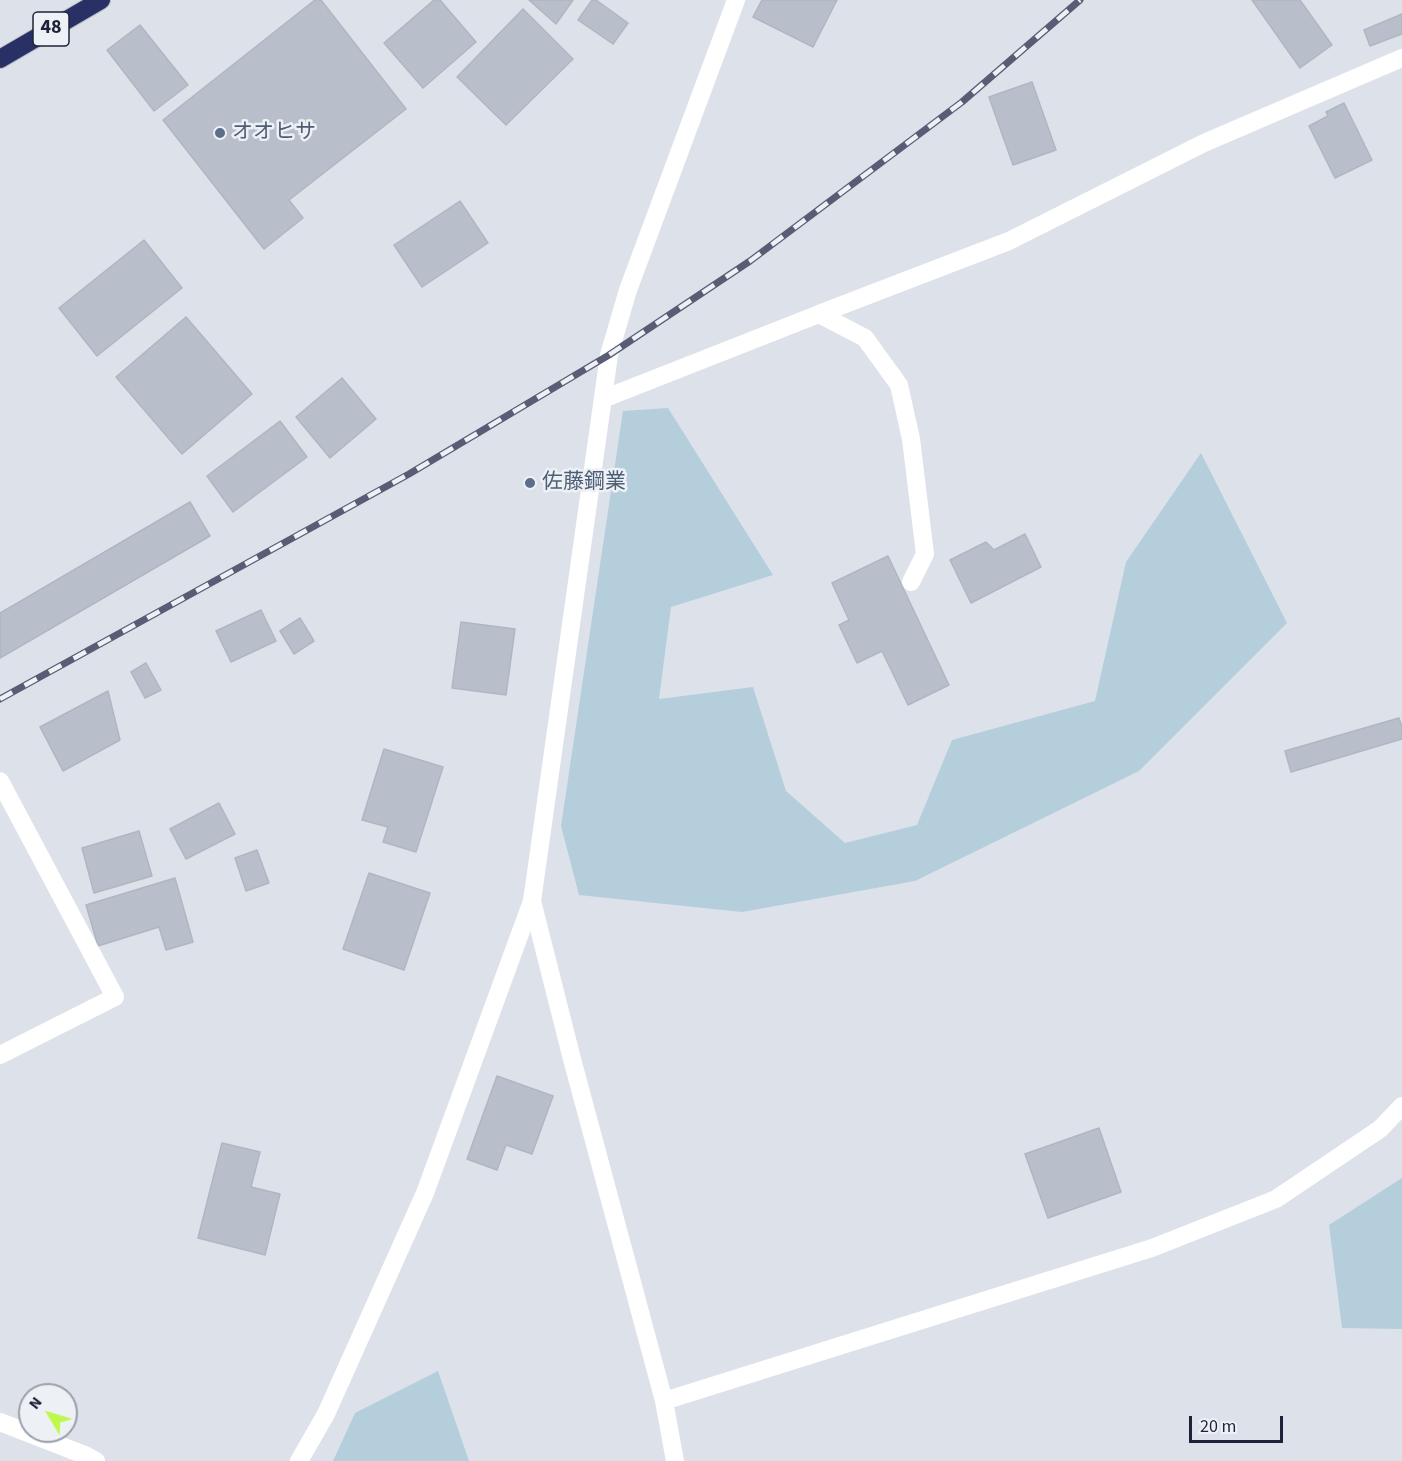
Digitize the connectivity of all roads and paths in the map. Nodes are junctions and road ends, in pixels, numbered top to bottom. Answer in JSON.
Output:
{"nodes":[{"id":1,"x":101,"y":0,"type":"edge"},
{"id":2,"x":735,"y":0,"type":"edge"},
{"id":3,"x":1402,"y":58,"type":"edge"},
{"id":4,"x":0,"y":59,"type":"edge"},
{"id":5,"x":819,"y":314,"type":"junction"},
{"id":6,"x":603,"y":399,"type":"junction"},
{"id":7,"x":911,"y":582,"type":"dead end"},
{"id":8,"x":0,"y":781,"type":"edge"},
{"id":9,"x":532,"y":901,"type":"junction"},
{"id":10,"x":0,"y":1055,"type":"edge"},
{"id":11,"x":1402,"y":1106,"type":"edge"},
{"id":12,"x":664,"y":1401,"type":"junction"},
{"id":13,"x":0,"y":1422,"type":"edge"},
{"id":14,"x":96,"y":1461,"type":"edge"},
{"id":15,"x":299,"y":1461,"type":"edge"},
{"id":16,"x":675,"y":1461,"type":"edge"}],
"edges":[{"from":1,"to":4,"type":"highway","number":"48"},
{"from":2,"to":6,"type":"street"},
{"from":3,"to":5,"type":"street"},
{"from":5,"to":6,"type":"street"},
{"from":5,"to":7,"type":"street"},
{"from":6,"to":9,"type":"street"},
{"from":8,"to":10,"type":"street"},
{"from":9,"to":12,"type":"street"},
{"from":9,"to":15,"type":"street"},
{"from":11,"to":12,"type":"street"},
{"from":12,"to":16,"type":"street"},
{"from":13,"to":14,"type":"street"}]}
